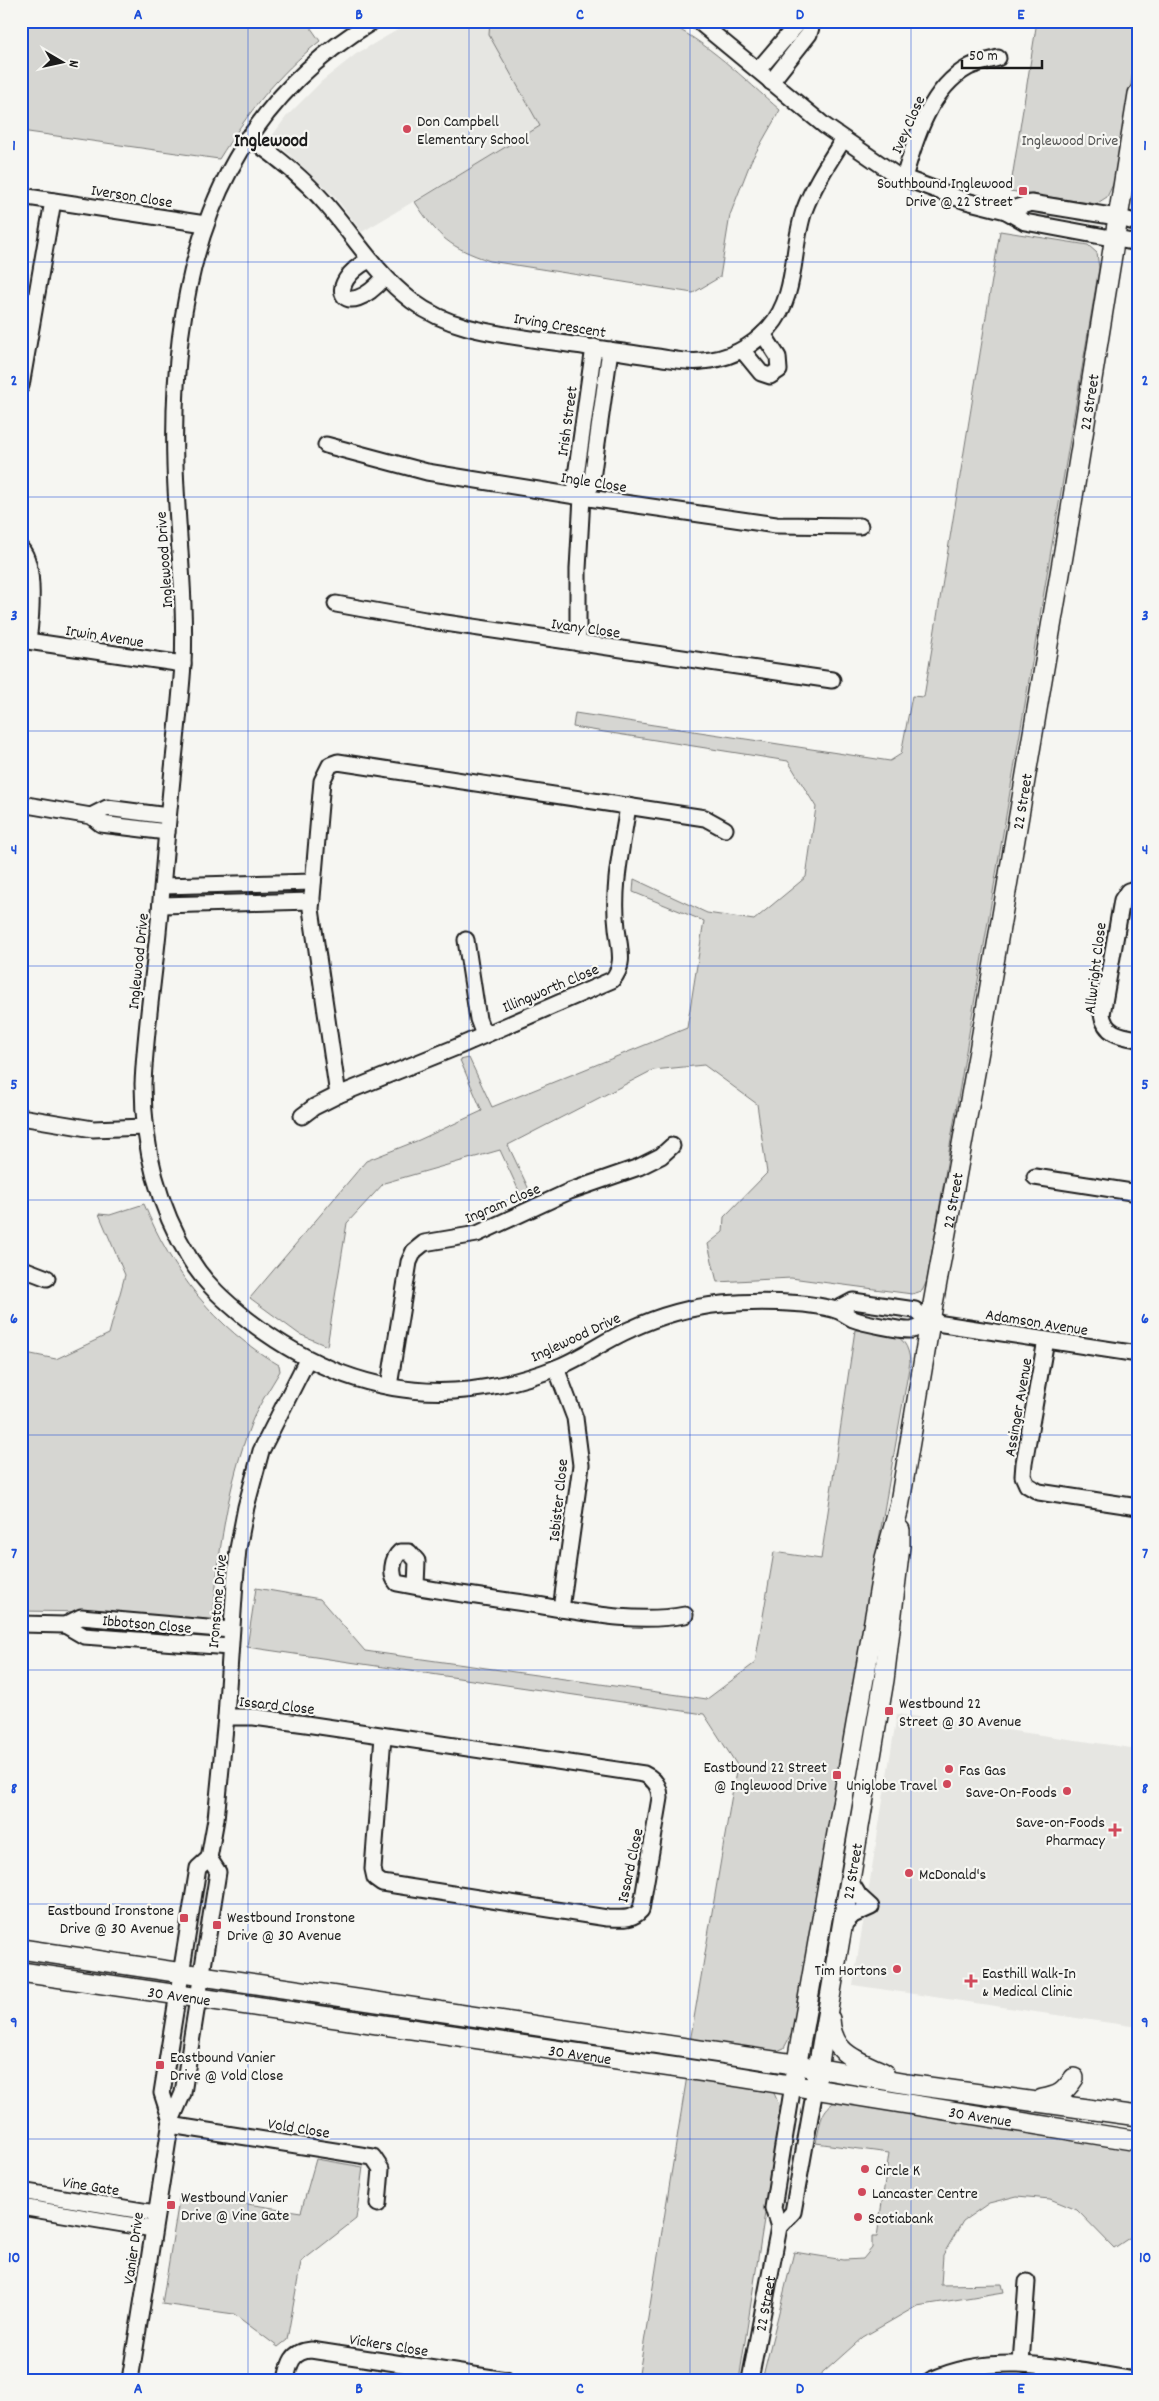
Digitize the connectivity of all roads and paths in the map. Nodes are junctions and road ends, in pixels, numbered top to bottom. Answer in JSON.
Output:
{"nodes":[{"id":1,"x":373,"y":21,"type":"edge"},
{"id":2,"x":698,"y":21,"type":"edge"},
{"id":3,"x":800,"y":21,"type":"edge"},
{"id":4,"x":813,"y":21,"type":"edge"},
{"id":5,"x":998,"y":58,"type":"dead end"},
{"id":6,"x":758,"y":70,"type":"junction"},
{"id":7,"x":771,"y":82,"type":"junction"},
{"id":8,"x":1138,"y":94,"type":"edge"},
{"id":9,"x":248,"y":137,"type":"junction"},
{"id":10,"x":844,"y":140,"type":"junction"},
{"id":11,"x":904,"y":178,"type":"junction"},
{"id":12,"x":21,"y":196,"type":"edge"},
{"id":13,"x":53,"y":201,"type":"junction"},
{"id":14,"x":1006,"y":211,"type":"junction"},
{"id":15,"x":1116,"y":217,"type":"junction"},
{"id":16,"x":1138,"y":223,"type":"edge"},
{"id":17,"x":205,"y":224,"type":"junction"},
{"id":18,"x":1113,"y":237,"type":"junction"},
{"id":19,"x":1138,"y":243,"type":"edge"},
{"id":20,"x":369,"y":260,"type":"junction"},
{"id":21,"x":384,"y":278,"type":"junction"},
{"id":22,"x":763,"y":334,"type":"junction"},
{"id":23,"x":594,"y":348,"type":"junction"},
{"id":24,"x":610,"y":350,"type":"junction"},
{"id":25,"x":743,"y":350,"type":"junction"},
{"id":26,"x":21,"y":386,"type":"edge"},
{"id":27,"x":583,"y":422,"type":"junction"},
{"id":28,"x":599,"y":424,"type":"junction"},
{"id":29,"x":326,"y":445,"type":"dead end"},
{"id":30,"x":582,"y":497,"type":"junction"},
{"id":31,"x":860,"y":526,"type":"dead end"},
{"id":32,"x":21,"y":549,"type":"edge"},
{"id":33,"x":336,"y":604,"type":"dead end"},
{"id":34,"x":25,"y":640,"type":"edge"},
{"id":35,"x":578,"y":643,"type":"junction"},
{"id":36,"x":182,"y":664,"type":"junction"},
{"id":37,"x":832,"y":680,"type":"dead end"},
{"id":38,"x":21,"y":804,"type":"edge"},
{"id":39,"x":628,"y":806,"type":"junction"},
{"id":40,"x":91,"y":816,"type":"junction"},
{"id":41,"x":168,"y":816,"type":"junction"},
{"id":42,"x":725,"y":829,"type":"dead end"},
{"id":43,"x":167,"y":832,"type":"junction"},
{"id":44,"x":313,"y":882,"type":"junction"},
{"id":45,"x":163,"y":886,"type":"junction"},
{"id":46,"x":1138,"y":888,"type":"edge"},
{"id":47,"x":312,"y":901,"type":"junction"},
{"id":48,"x":161,"y":905,"type":"junction"},
{"id":49,"x":466,"y":940,"type":"dead end"},
{"id":50,"x":484,"y":1035,"type":"junction"},
{"id":51,"x":1138,"y":1039,"type":"edge"},
{"id":52,"x":338,"y":1095,"type":"junction"},
{"id":53,"x":302,"y":1116,"type":"dead end"},
{"id":54,"x":21,"y":1117,"type":"edge"},
{"id":55,"x":144,"y":1127,"type":"junction"},
{"id":56,"x":672,"y":1146,"type":"dead end"},
{"id":57,"x":1035,"y":1177,"type":"dead end"},
{"id":58,"x":1138,"y":1193,"type":"edge"},
{"id":59,"x":21,"y":1268,"type":"edge"},
{"id":60,"x":47,"y":1278,"type":"dead end"},
{"id":61,"x":836,"y":1310,"type":"junction"},
{"id":62,"x":930,"y":1322,"type":"junction"},
{"id":63,"x":1046,"y":1340,"type":"junction"},
{"id":64,"x":1137,"y":1350,"type":"edge"},
{"id":65,"x":307,"y":1360,"type":"junction"},
{"id":66,"x":556,"y":1368,"type":"junction"},
{"id":67,"x":389,"y":1386,"type":"junction"},
{"id":68,"x":1138,"y":1507,"type":"edge"},
{"id":69,"x":899,"y":1508,"type":"junction"},
{"id":70,"x":416,"y":1586,"type":"dead end"},
{"id":71,"x":560,"y":1609,"type":"junction"},
{"id":72,"x":685,"y":1615,"type":"dead end"},
{"id":73,"x":21,"y":1624,"type":"edge"},
{"id":74,"x":65,"y":1625,"type":"junction"},
{"id":75,"x":231,"y":1630,"type":"junction"},
{"id":76,"x":230,"y":1647,"type":"junction"},
{"id":77,"x":226,"y":1717,"type":"junction"},
{"id":78,"x":383,"y":1736,"type":"junction"},
{"id":79,"x":209,"y":1858,"type":"junction"},
{"id":80,"x":21,"y":1949,"type":"edge"},
{"id":81,"x":21,"y":1972,"type":"edge"},
{"id":82,"x":181,"y":1973,"type":"junction"},
{"id":83,"x":202,"y":1976,"type":"junction"},
{"id":84,"x":178,"y":1995,"type":"junction"},
{"id":85,"x":198,"y":1998,"type":"junction"},
{"id":86,"x":829,"y":2003,"type":"junction"},
{"id":87,"x":796,"y":2064,"type":"junction"},
{"id":88,"x":818,"y":2068,"type":"junction"},
{"id":89,"x":907,"y":2084,"type":"junction"},
{"id":90,"x":793,"y":2085,"type":"junction"},
{"id":91,"x":815,"y":2089,"type":"junction"},
{"id":92,"x":1036,"y":2100,"type":"junction"},
{"id":93,"x":1104,"y":2110,"type":"junction"},
{"id":94,"x":1138,"y":2116,"type":"edge"},
{"id":95,"x":170,"y":2123,"type":"junction"},
{"id":96,"x":1138,"y":2141,"type":"edge"},
{"id":97,"x":21,"y":2191,"type":"edge"},
{"id":98,"x":74,"y":2200,"type":"junction"},
{"id":99,"x":378,"y":2204,"type":"dead end"},
{"id":100,"x":21,"y":2207,"type":"edge"},
{"id":101,"x":155,"y":2213,"type":"junction"},
{"id":102,"x":73,"y":2216,"type":"junction"},
{"id":103,"x":779,"y":2227,"type":"junction"},
{"id":104,"x":153,"y":2229,"type":"junction"},
{"id":105,"x":1027,"y":2282,"type":"dead end"},
{"id":106,"x":1021,"y":2363,"type":"junction"},
{"id":107,"x":130,"y":2380,"type":"edge"},
{"id":108,"x":286,"y":2380,"type":"edge"},
{"id":109,"x":506,"y":2380,"type":"edge"},
{"id":110,"x":750,"y":2380,"type":"edge"},
{"id":111,"x":931,"y":2380,"type":"edge"},
{"id":112,"x":1134,"y":2380,"type":"edge"}],
"edges":[{"from":1,"to":9,"type":"street","name":"Inglewood Drive"},
{"from":2,"to":6,"type":"street"},
{"from":3,"to":6,"type":"street"},
{"from":4,"to":7,"type":"street"},
{"from":5,"to":11,"type":"street","name":"Ivey Close"},
{"from":6,"to":7,"type":"street"},
{"from":7,"to":10,"type":"street"},
{"from":8,"to":15,"type":"main road","name":"22 Street"},
{"from":9,"to":17,"type":"street","name":"Inglewood Drive"},
{"from":9,"to":20,"type":"street","name":"Irving Crescent"},
{"from":10,"to":11,"type":"street"},
{"from":10,"to":22,"type":"street","name":"Irving Crescent"},
{"from":11,"to":14,"type":"street"},
{"from":12,"to":13,"type":"street","name":"Iverson Close"},
{"from":13,"to":17,"type":"street","name":"Iverson Close"},
{"from":13,"to":26,"type":"street"},
{"from":14,"to":15,"type":"street"},
{"from":14,"to":18,"type":"street"},
{"from":15,"to":16,"type":"street"},
{"from":15,"to":18,"type":"main road","name":"22 Street"},
{"from":17,"to":36,"type":"street","name":"Inglewood Drive"},
{"from":18,"to":19,"type":"street"},
{"from":18,"to":62,"type":"main road","name":"22 Street"},
{"from":20,"to":21,"type":"street","name":"Irving Crescent"},
{"from":20,"to":21,"type":"street"},
{"from":21,"to":23,"type":"street","name":"Irving Crescent"},
{"from":22,"to":25,"type":"street","name":"Irving Crescent"},
{"from":22,"to":25,"type":"street"},
{"from":23,"to":24,"type":"street","name":"Irving Crescent"},
{"from":23,"to":27,"type":"street","name":"Irish Street"},
{"from":24,"to":25,"type":"street","name":"Irving Crescent"},
{"from":24,"to":28,"type":"street","name":"Irish Street"},
{"from":27,"to":28,"type":"street"},
{"from":27,"to":30,"type":"street","name":"Irish Street"},
{"from":28,"to":30,"type":"street","name":"Irish Street"},
{"from":29,"to":30,"type":"street","name":"Ingle Close"},
{"from":30,"to":31,"type":"street","name":"Ingle Close"},
{"from":30,"to":35,"type":"street","name":"Irish Street"},
{"from":32,"to":34,"type":"street"},
{"from":33,"to":35,"type":"street","name":"Ivany Close"},
{"from":34,"to":36,"type":"street","name":"Irwin Avenue"},
{"from":35,"to":37,"type":"street","name":"Ivany Close"},
{"from":36,"to":41,"type":"street","name":"Inglewood Drive"},
{"from":38,"to":40,"type":"street"},
{"from":39,"to":42,"type":"street"},
{"from":39,"to":44,"type":"street"},
{"from":39,"to":50,"type":"street","name":"Illingworth Close"},
{"from":40,"to":41,"type":"street"},
{"from":40,"to":43,"type":"street"},
{"from":41,"to":43,"type":"street","name":"Inglewood Drive"},
{"from":43,"to":45,"type":"street","name":"Inglewood Drive"},
{"from":44,"to":45,"type":"street"},
{"from":44,"to":47,"type":"street"},
{"from":45,"to":48,"type":"street","name":"Inglewood Drive"},
{"from":46,"to":51,"type":"street","name":"Allwright Close"},
{"from":47,"to":48,"type":"street"},
{"from":47,"to":52,"type":"street"},
{"from":48,"to":55,"type":"street","name":"Inglewood Drive"},
{"from":49,"to":50,"type":"street"},
{"from":50,"to":52,"type":"street","name":"Illingworth Close"},
{"from":52,"to":53,"type":"street","name":"Illingworth Close"},
{"from":54,"to":55,"type":"street"},
{"from":55,"to":65,"type":"street","name":"Inglewood Drive"},
{"from":56,"to":67,"type":"street","name":"Ingram Close"},
{"from":57,"to":58,"type":"street"},
{"from":59,"to":60,"type":"street"},
{"from":61,"to":62,"type":"street","name":"Inglewood Drive"},
{"from":61,"to":62,"type":"street","name":"Inglewood Drive"},
{"from":61,"to":66,"type":"street","name":"Inglewood Drive"},
{"from":62,"to":63,"type":"street","name":"Adamson Avenue"},
{"from":62,"to":69,"type":"main road","name":"22 Street"},
{"from":63,"to":64,"type":"street","name":"Adamson Avenue"},
{"from":63,"to":68,"type":"street","name":"Assinger Avenue"},
{"from":65,"to":67,"type":"street","name":"Inglewood Drive"},
{"from":65,"to":75,"type":"street","name":"Ironstone Drive"},
{"from":66,"to":67,"type":"street","name":"Inglewood Drive"},
{"from":66,"to":71,"type":"street","name":"Isbister Close"},
{"from":69,"to":86,"type":"main road","name":"22 Street"},
{"from":69,"to":87,"type":"main road","name":"22 Street"},
{"from":70,"to":71,"type":"street"},
{"from":71,"to":72,"type":"street"},
{"from":73,"to":74,"type":"street","name":"Ibbotson Close"},
{"from":74,"to":75,"type":"street","name":"Ibbotson Close"},
{"from":74,"to":76,"type":"street","name":"Ibbotson Close"},
{"from":75,"to":76,"type":"street","name":"Ironstone Drive"},
{"from":76,"to":77,"type":"street","name":"Ironstone Drive"},
{"from":77,"to":78,"type":"street","name":"Issard Close"},
{"from":77,"to":79,"type":"street","name":"Ironstone Drive"},
{"from":78,"to":78,"type":"street","name":"Issard Close"},
{"from":79,"to":82,"type":"street","name":"Ironstone Drive"},
{"from":79,"to":83,"type":"street","name":"Ironstone Drive"},
{"from":80,"to":82,"type":"main road","name":"30 Avenue"},
{"from":81,"to":84,"type":"main road","name":"30 Avenue"},
{"from":82,"to":83,"type":"main road","name":"30 Avenue"},
{"from":82,"to":84,"type":"street","name":"Ironstone Drive"},
{"from":83,"to":85,"type":"street","name":"Ironstone Drive"},
{"from":83,"to":87,"type":"main road","name":"30 Avenue"},
{"from":84,"to":85,"type":"main road","name":"30 Avenue"},
{"from":84,"to":95,"type":"street","name":"Vanier Drive"},
{"from":85,"to":90,"type":"main road","name":"30 Avenue"},
{"from":85,"to":95,"type":"street","name":"Vanier Drive"},
{"from":86,"to":88,"type":"main road","name":"22 Street"},
{"from":86,"to":89,"type":"main road"},
{"from":87,"to":88,"type":"main road","name":"30 Avenue"},
{"from":87,"to":90,"type":"main road","name":"22 Street"},
{"from":88,"to":89,"type":"main road","name":"30 Avenue"},
{"from":88,"to":91,"type":"main road","name":"22 Street"},
{"from":89,"to":92,"type":"main road","name":"30 Avenue"},
{"from":90,"to":91,"type":"main road","name":"30 Avenue"},
{"from":90,"to":103,"type":"street","name":"22 Street"},
{"from":91,"to":96,"type":"main road","name":"30 Avenue"},
{"from":91,"to":103,"type":"street","name":"22 Street"},
{"from":92,"to":93,"type":"main road","name":"30 Avenue"},
{"from":92,"to":93,"type":"main road"},
{"from":93,"to":94,"type":"main road","name":"30 Avenue"},
{"from":95,"to":99,"type":"street","name":"Vold Close"},
{"from":95,"to":101,"type":"street","name":"Vanier Drive"},
{"from":97,"to":98,"type":"street","name":"Vine Gate"},
{"from":98,"to":101,"type":"street","name":"Vine Gate"},
{"from":98,"to":102,"type":"street"},
{"from":100,"to":102,"type":"street","name":"Vine Gate"},
{"from":101,"to":104,"type":"street","name":"Vanier Drive"},
{"from":102,"to":104,"type":"street","name":"Vine Gate"},
{"from":103,"to":110,"type":"street","name":"22 Street"},
{"from":104,"to":107,"type":"street","name":"Vanier Drive"},
{"from":105,"to":106,"type":"street"},
{"from":106,"to":111,"type":"street"},
{"from":106,"to":112,"type":"street"},
{"from":108,"to":109,"type":"street","name":"Vickers Close"}]}
